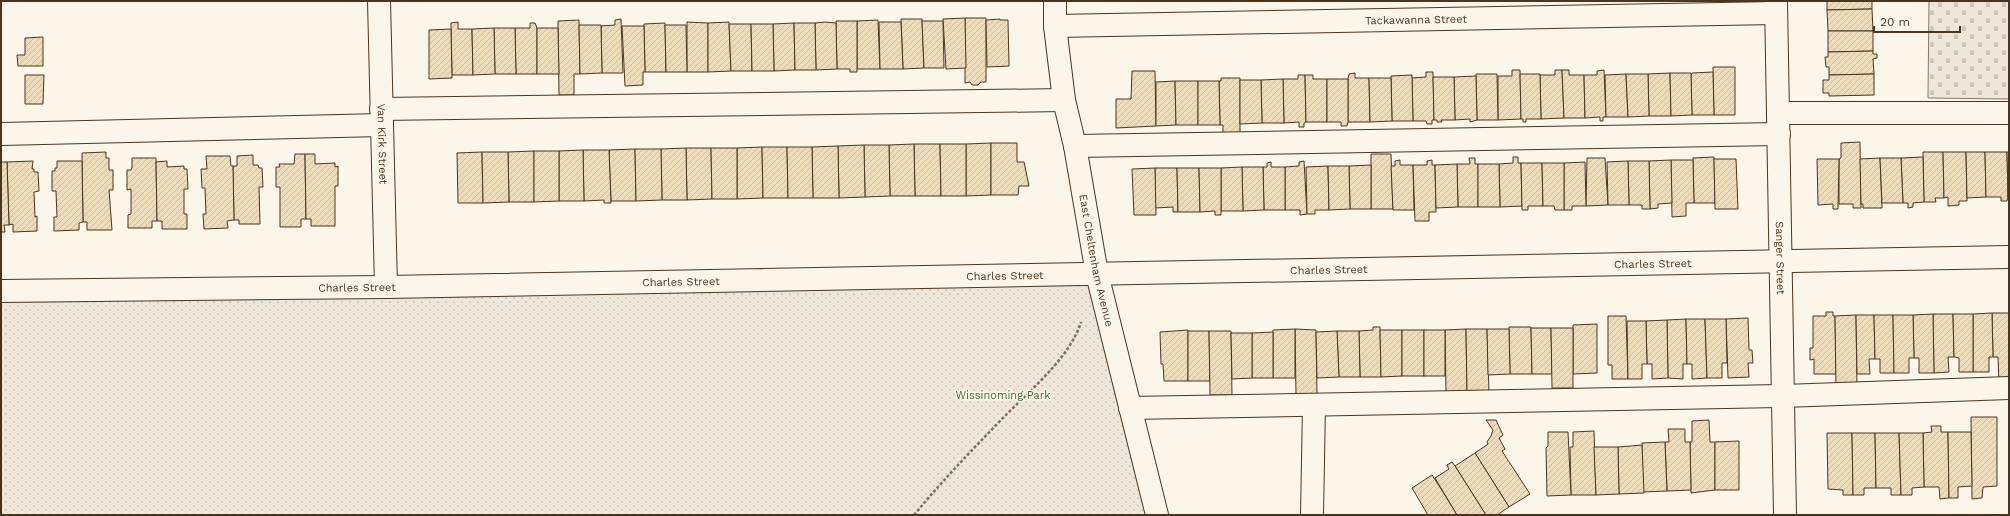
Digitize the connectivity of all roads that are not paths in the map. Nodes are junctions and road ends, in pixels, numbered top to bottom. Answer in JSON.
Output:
{"nodes":[{"id":1,"x":379,"y":1,"type":"edge"},
{"id":2,"x":1055,"y":1,"type":"edge"},
{"id":3,"x":1776,"y":7,"type":"edge"},
{"id":4,"x":1055,"y":26,"type":"junction"},
{"id":5,"x":1064,"y":100,"type":"junction"},
{"id":6,"x":2009,"y":112,"type":"edge"},
{"id":7,"x":382,"y":117,"type":"junction"},
{"id":8,"x":1778,"y":123,"type":"junction"},
{"id":9,"x":1,"y":134,"type":"edge"},
{"id":10,"x":1075,"y":146,"type":"junction"},
{"id":11,"x":2009,"y":257,"type":"edge"},
{"id":12,"x":1781,"y":261,"type":"junction"},
{"id":13,"x":1097,"y":274,"type":"junction"},
{"id":14,"x":386,"y":287,"type":"junction"},
{"id":15,"x":1,"y":291,"type":"edge"},
{"id":16,"x":2009,"y":388,"type":"edge"},
{"id":17,"x":1783,"y":396,"type":"junction"},
{"id":18,"x":1314,"y":405,"type":"junction"},
{"id":19,"x":1130,"y":408,"type":"junction"},
{"id":20,"x":1157,"y":515,"type":"edge"},
{"id":21,"x":1312,"y":515,"type":"edge"},
{"id":22,"x":1785,"y":515,"type":"edge"}],
"edges":[{"from":1,"to":7,"type":"street","name":"Van Kirk Street"},
{"from":2,"to":4,"type":"street","name":"East Cheltenham Avenue"},
{"from":3,"to":4,"type":"street","name":"Tackawanna Street"},
{"from":3,"to":8,"type":"street","name":"Sanger Street"},
{"from":4,"to":5,"type":"street","name":"East Cheltenham Avenue"},
{"from":5,"to":7,"type":"street"},
{"from":5,"to":10,"type":"street","name":"East Cheltenham Avenue"},
{"from":6,"to":8,"type":"street"},
{"from":7,"to":9,"type":"street"},
{"from":7,"to":14,"type":"street","name":"Van Kirk Street"},
{"from":8,"to":10,"type":"street"},
{"from":8,"to":12,"type":"street","name":"Sanger Street"},
{"from":10,"to":13,"type":"street","name":"East Cheltenham Avenue"},
{"from":11,"to":12,"type":"street","name":"Charles Street"},
{"from":12,"to":13,"type":"street","name":"Charles Street"},
{"from":12,"to":17,"type":"street","name":"Sanger Street"},
{"from":13,"to":14,"type":"street","name":"Charles Street"},
{"from":13,"to":19,"type":"street","name":"East Cheltenham Avenue"},
{"from":14,"to":15,"type":"street","name":"Charles Street"},
{"from":16,"to":17,"type":"street"},
{"from":17,"to":18,"type":"street"},
{"from":17,"to":22,"type":"street","name":"Sanger Street"},
{"from":18,"to":19,"type":"street"},
{"from":18,"to":21,"type":"street"},
{"from":19,"to":20,"type":"street","name":"East Cheltenham Avenue"}]}
